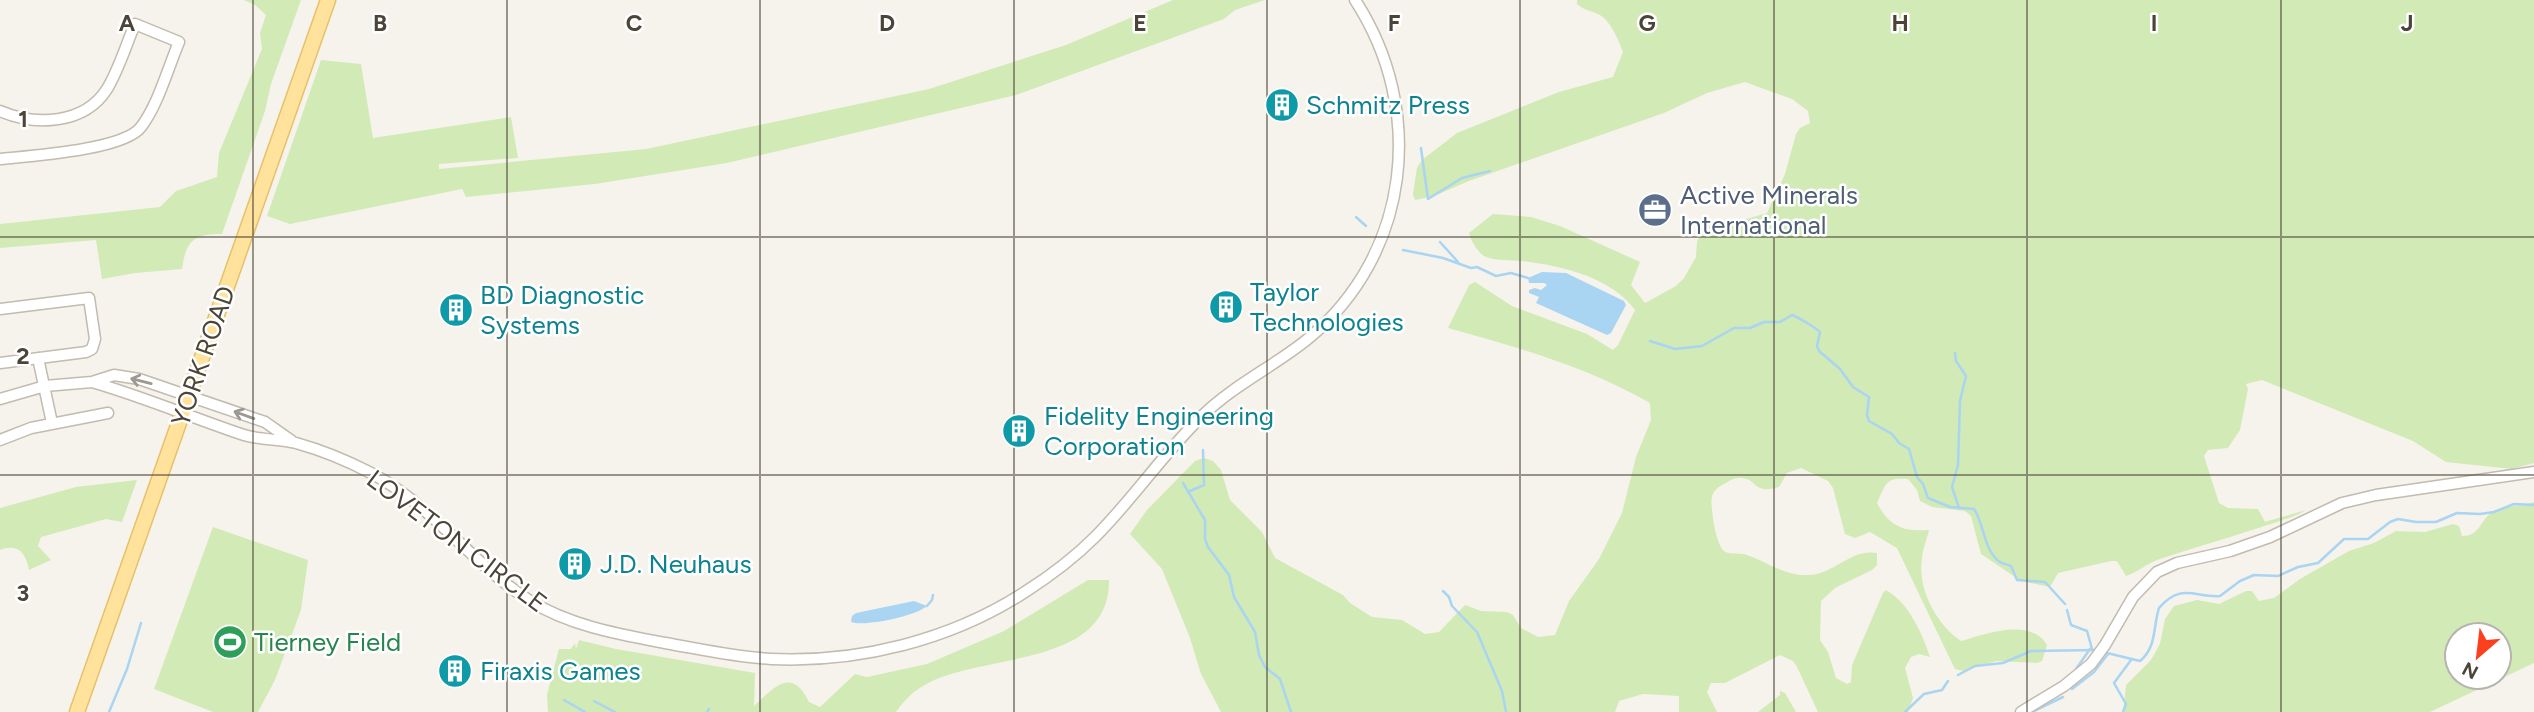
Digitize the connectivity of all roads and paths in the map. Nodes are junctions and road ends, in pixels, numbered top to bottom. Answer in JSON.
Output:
{"nodes":[{"id":1,"x":328,"y":0,"type":"edge"},
{"id":2,"x":1355,"y":0,"type":"edge"},
{"id":3,"x":0,"y":111,"type":"edge"},
{"id":4,"x":0,"y":159,"type":"edge"},
{"id":5,"x":0,"y":309,"type":"edge"},
{"id":6,"x":38,"y":358,"type":"junction"},
{"id":7,"x":0,"y":363,"type":"edge"},
{"id":8,"x":92,"y":382,"type":"junction"},
{"id":9,"x":45,"y":386,"type":"junction"},
{"id":10,"x":189,"y":395,"type":"junction"},
{"id":11,"x":0,"y":399,"type":"edge"},
{"id":12,"x":108,"y":413,"type":"dead end"},
{"id":13,"x":183,"y":413,"type":"junction"},
{"id":14,"x":52,"y":423,"type":"junction"},
{"id":15,"x":0,"y":440,"type":"edge"},
{"id":16,"x":295,"y":443,"type":"junction"},
{"id":17,"x":2534,"y":472,"type":"edge"},
{"id":18,"x":77,"y":712,"type":"edge"},
{"id":19,"x":2021,"y":712,"type":"edge"}],
"edges":[{"from":1,"to":10,"type":"main road","name":"YORK ROAD"},
{"from":2,"to":16,"type":"street","name":"LOVETON CIRCLE"},
{"from":3,"to":4,"type":"street"},
{"from":5,"to":6,"type":"street"},
{"from":6,"to":7,"type":"street"},
{"from":6,"to":9,"type":"street"},
{"from":8,"to":9,"type":"street","name":"LOVETON CIRCLE"},
{"from":10,"to":8,"type":"street","name":"LOVETON CIRCLE","one_way":true},
{"from":8,"to":13,"type":"street","name":"LOVETON CIRCLE"},
{"from":9,"to":11,"type":"street","name":"LOVETON CIRCLE"},
{"from":9,"to":14,"type":"street"},
{"from":10,"to":13,"type":"main road","name":"YORK ROAD"},
{"from":16,"to":10,"type":"street","name":"LOVETON CIRCLE","one_way":true},
{"from":12,"to":14,"type":"street"},
{"from":13,"to":16,"type":"street","name":"LOVETON CIRCLE"},
{"from":13,"to":18,"type":"main road","name":"YORK ROAD"},
{"from":14,"to":15,"type":"street"},
{"from":17,"to":19,"type":"street"}]}
